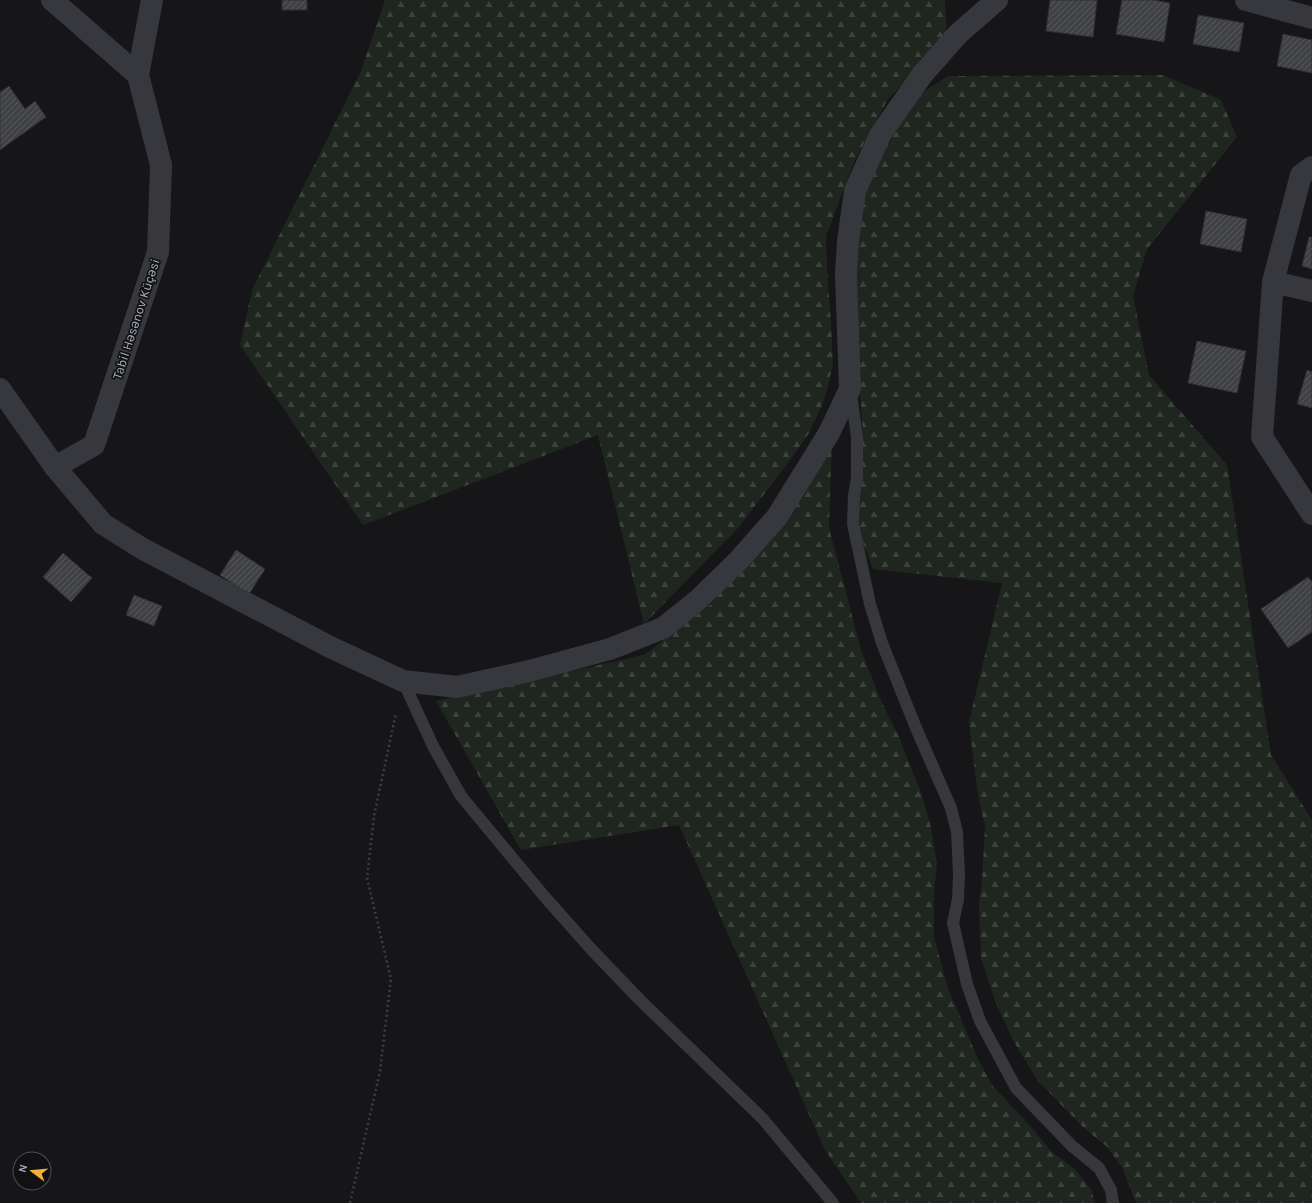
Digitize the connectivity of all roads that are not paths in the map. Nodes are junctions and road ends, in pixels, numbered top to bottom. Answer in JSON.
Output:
{"nodes":[{"id":1,"x":52,"y":0,"type":"edge"},
{"id":2,"x":152,"y":0,"type":"edge"},
{"id":3,"x":997,"y":0,"type":"edge"},
{"id":4,"x":1246,"y":0,"type":"edge"},
{"id":5,"x":1312,"y":18,"type":"edge"},
{"id":6,"x":138,"y":75,"type":"junction"},
{"id":7,"x":1312,"y":167,"type":"edge"},
{"id":8,"x":1273,"y":282,"type":"junction"},
{"id":9,"x":1312,"y":291,"type":"edge"},
{"id":10,"x":0,"y":389,"type":"edge"},
{"id":11,"x":850,"y":389,"type":"junction"},
{"id":12,"x":55,"y":467,"type":"junction"},
{"id":13,"x":1312,"y":514,"type":"edge"},
{"id":14,"x":403,"y":681,"type":"junction"},
{"id":15,"x":833,"y":1203,"type":"edge"},
{"id":16,"x":1113,"y":1203,"type":"edge"}],
"edges":[{"from":1,"to":6,"type":"street"},
{"from":2,"to":6,"type":"street","name":"Tabil Həsənov Küçəsi"},
{"from":3,"to":11,"type":"street"},
{"from":4,"to":5,"type":"street"},
{"from":6,"to":12,"type":"street","name":"Tabil Həsənov Küçəsi"},
{"from":7,"to":8,"type":"street"},
{"from":8,"to":9,"type":"street"},
{"from":8,"to":13,"type":"street"},
{"from":10,"to":12,"type":"street"},
{"from":11,"to":14,"type":"street"},
{"from":11,"to":16,"type":"lane"},
{"from":12,"to":14,"type":"street"},
{"from":14,"to":15,"type":"lane"}]}
